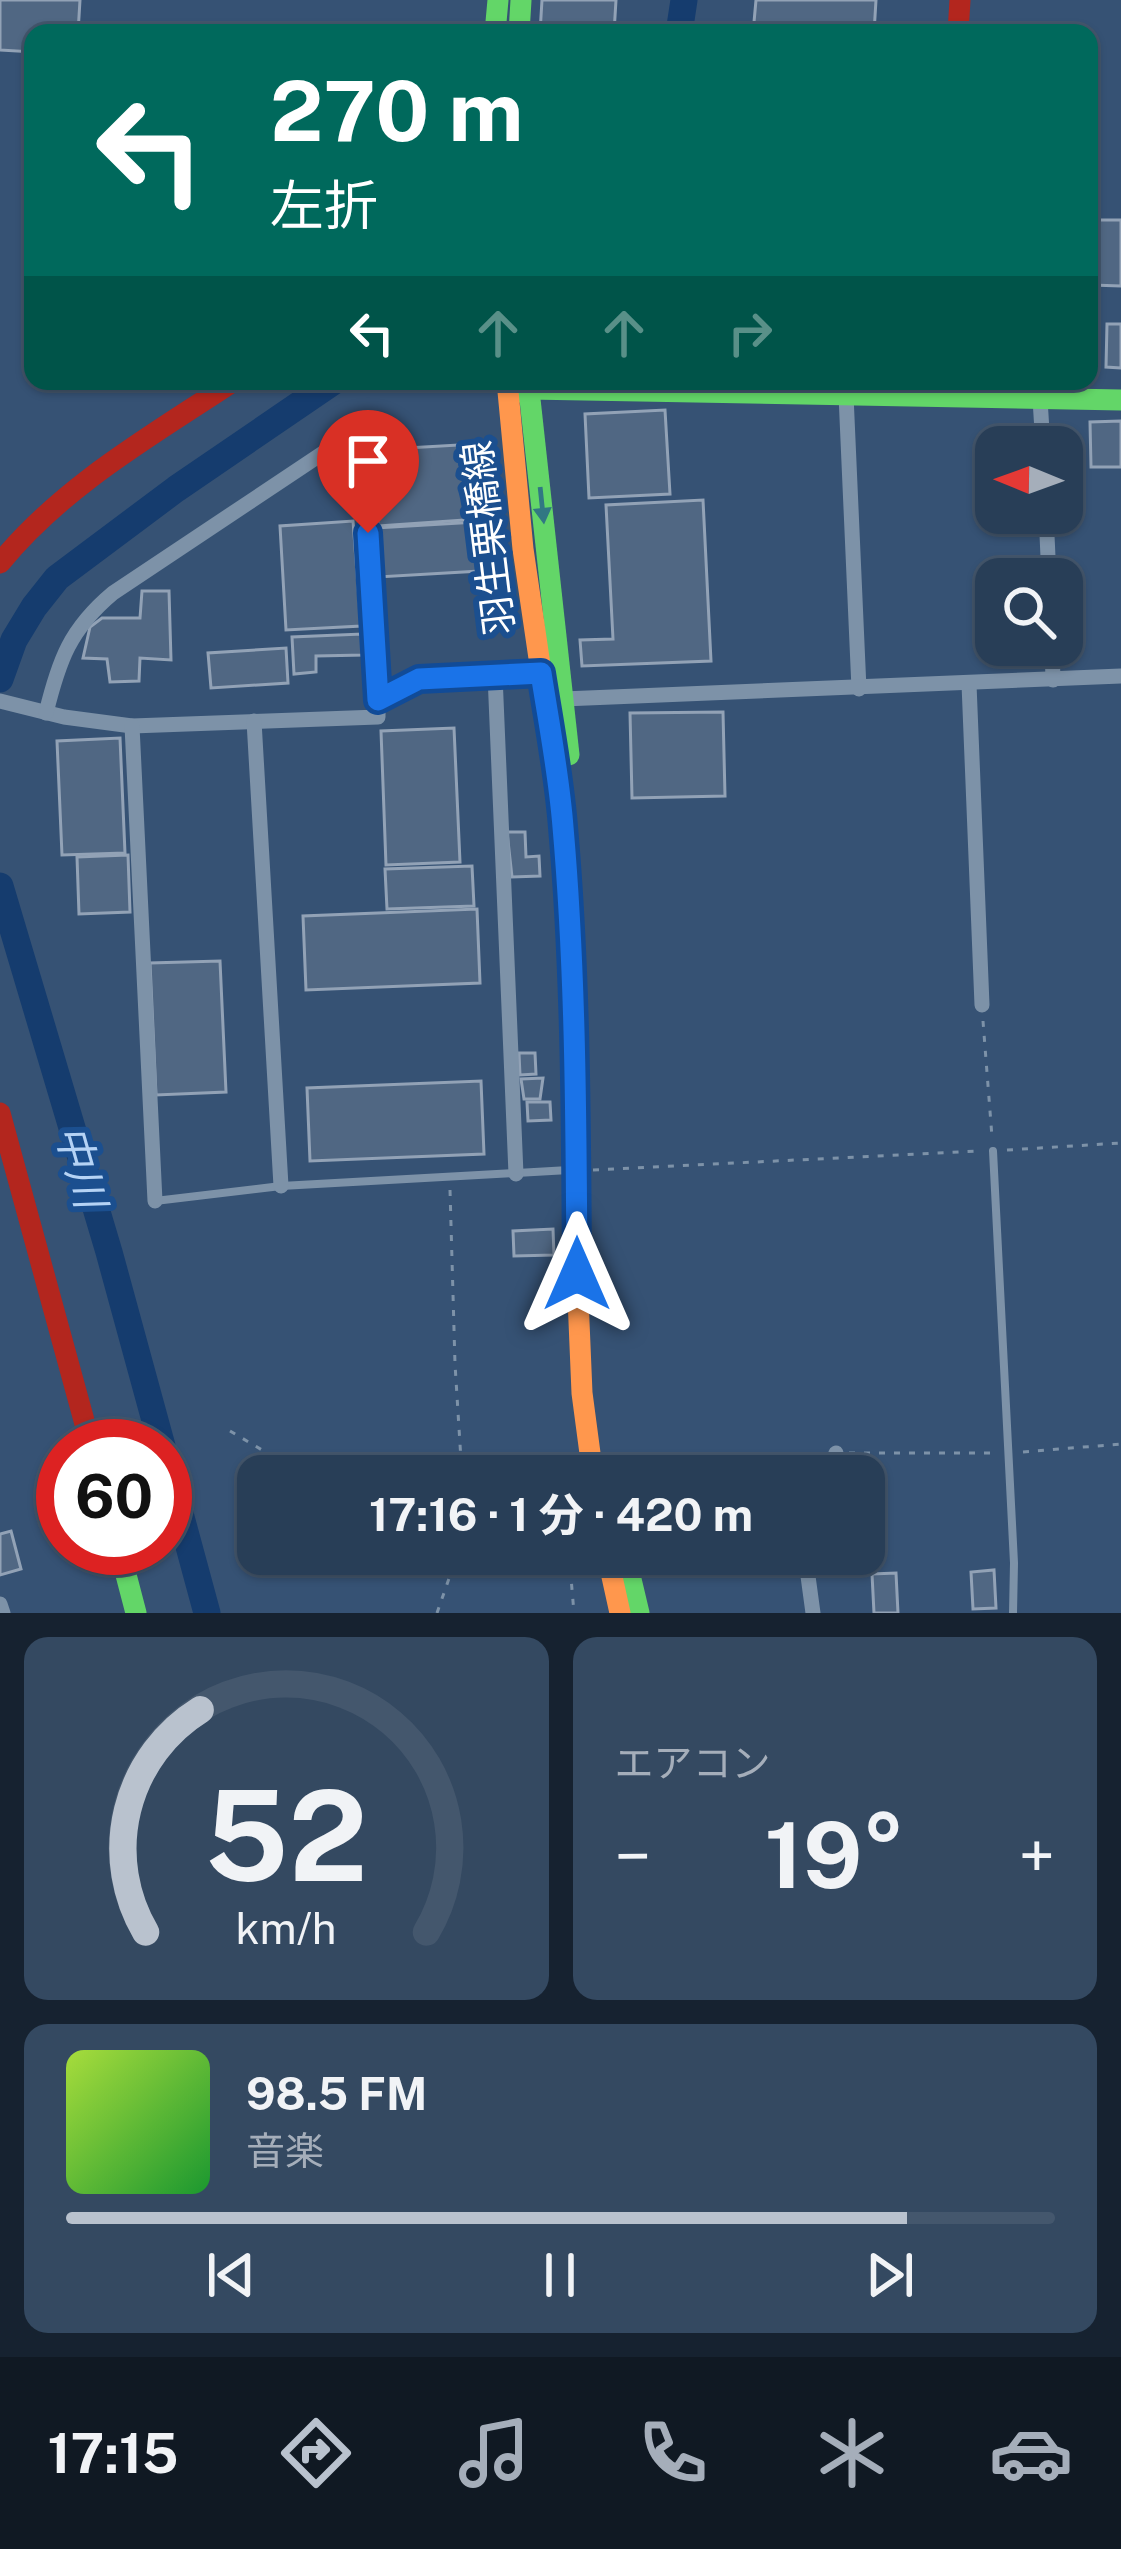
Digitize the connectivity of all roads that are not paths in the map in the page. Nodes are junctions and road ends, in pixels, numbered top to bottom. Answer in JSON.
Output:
{"nodes":[{"id":1,"x":221,"y":390,"type":"edge"},
{"id":2,"x":518,"y":390,"type":"edge"},
{"id":3,"x":519,"y":390,"type":"edge"},
{"id":4,"x":663,"y":390,"type":"edge"},
{"id":5,"x":918,"y":390,"type":"edge"},
{"id":6,"x":943,"y":390,"type":"edge"},
{"id":7,"x":845,"y":395,"type":"junction"},
{"id":8,"x":1040,"y":399,"type":"junction"},
{"id":9,"x":1121,"y":400,"type":"edge"},
{"id":10,"x":1042,"y":426,"type":"edge"},
{"id":11,"x":0,"y":563,"type":"edge"},
{"id":12,"x":1053,"y":666,"type":"edge"},
{"id":13,"x":541,"y":673,"type":"junction"},
{"id":14,"x":495,"y":675,"type":"junction"},
{"id":15,"x":1121,"y":676,"type":"edge"},
{"id":16,"x":1054,"y":680,"type":"junction"},
{"id":17,"x":969,"y":684,"type":"junction"},
{"id":18,"x":859,"y":689,"type":"junction"},
{"id":19,"x":563,"y":699,"type":"junction"},
{"id":20,"x":378,"y":700,"type":"junction"},
{"id":21,"x":0,"y":701,"type":"edge"},
{"id":22,"x":46,"y":713,"type":"junction"},
{"id":23,"x":254,"y":721,"type":"junction"},
{"id":24,"x":132,"y":726,"type":"junction"},
{"id":25,"x":982,"y":1005,"type":"road end"},
{"id":26,"x":0,"y":1113,"type":"edge"},
{"id":27,"x":5,"y":1149,"type":"edge"},
{"id":28,"x":993,"y":1151,"type":"road end"},
{"id":29,"x":584,"y":1170,"type":"junction"},
{"id":30,"x":516,"y":1174,"type":"junction"},
{"id":31,"x":281,"y":1186,"type":"junction"},
{"id":32,"x":155,"y":1201,"type":"joint"},
{"id":33,"x":83,"y":1419,"type":"edge"},
{"id":34,"x":590,"y":1455,"type":"edge"},
{"id":35,"x":605,"y":1455,"type":"edge"},
{"id":36,"x":125,"y":1575,"type":"edge"},
{"id":37,"x":612,"y":1575,"type":"edge"},
{"id":38,"x":630,"y":1575,"type":"edge"},
{"id":39,"x":808,"y":1575,"type":"edge"},
{"id":40,"x":0,"y":1604,"type":"edge"},
{"id":41,"x":3,"y":1613,"type":"edge"},
{"id":42,"x":136,"y":1613,"type":"edge"},
{"id":43,"x":620,"y":1613,"type":"edge"},
{"id":44,"x":639,"y":1613,"type":"edge"},
{"id":45,"x":813,"y":1613,"type":"edge"},
{"id":46,"x":1013,"y":1613,"type":"edge"}],
"edges":[{"from":1,"to":11,"type":"main road"},
{"from":2,"to":13,"type":"main road","name":"羽生栗橋線"},
{"from":3,"to":19,"type":"main road","name":"羽生栗橋線","one_way":true},
{"from":4,"to":7,"type":"main road"},
{"from":5,"to":7,"type":"main road"},
{"from":6,"to":8,"type":"main road"},
{"from":7,"to":18,"type":"street"},
{"from":8,"to":9,"type":"main road"},
{"from":8,"to":10,"type":"street"},
{"from":12,"to":16,"type":"street"},
{"from":13,"to":14,"type":"street"},
{"from":13,"to":29,"type":"main road","name":"羽生栗橋線"},
{"from":14,"to":20,"type":"street"},
{"from":14,"to":30,"type":"street"},
{"from":15,"to":16,"type":"street"},
{"from":16,"to":17,"type":"street"},
{"from":17,"to":18,"type":"street"},
{"from":17,"to":25,"type":"street"},
{"from":18,"to":19,"type":"street"},
{"from":19,"to":29,"type":"main road","name":"羽生栗橋線"},
{"from":20,"to":22,"type":"street"},
{"from":20,"to":23,"type":"street"},
{"from":21,"to":22,"type":"street"},
{"from":22,"to":24,"type":"street"},
{"from":23,"to":24,"type":"street"},
{"from":23,"to":31,"type":"street"},
{"from":24,"to":32,"type":"street"},
{"from":26,"to":27,"type":"main road"},
{"from":27,"to":33,"type":"main road"},
{"from":28,"to":46,"type":"lane"},
{"from":29,"to":30,"type":"lane"},
{"from":29,"to":34,"type":"main road","name":"羽生栗橋線"},
{"from":29,"to":35,"type":"main road","name":"羽生栗橋線"},
{"from":30,"to":31,"type":"lane"},
{"from":31,"to":32,"type":"lane"},
{"from":36,"to":42,"type":"main road"},
{"from":37,"to":43,"type":"main road"},
{"from":38,"to":44,"type":"main road"},
{"from":39,"to":45,"type":"street"},
{"from":40,"to":41,"type":"street"}]}
